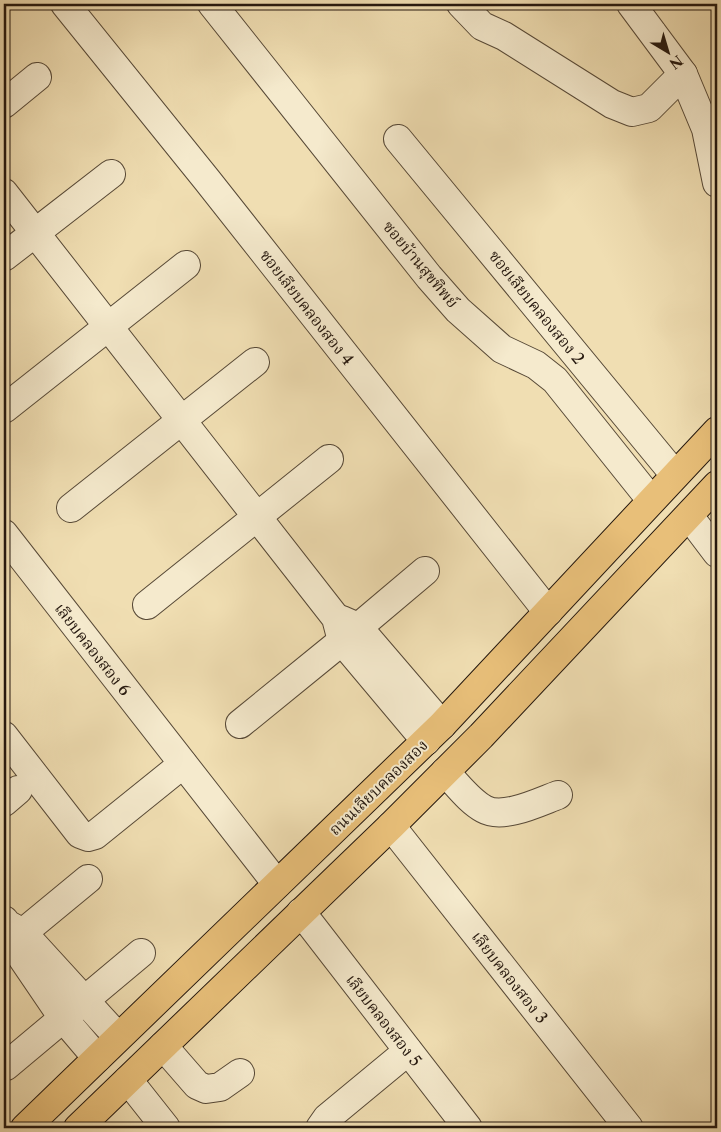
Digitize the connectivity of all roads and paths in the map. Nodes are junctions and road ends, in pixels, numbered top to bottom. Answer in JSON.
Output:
{"nodes":[{"id":1,"x":65,"y":4,"type":"edge"},
{"id":2,"x":212,"y":4,"type":"edge"},
{"id":3,"x":461,"y":4,"type":"edge"},
{"id":4,"x":631,"y":4,"type":"edge"},
{"id":5,"x":683,"y":74,"type":"junction"},
{"id":6,"x":37,"y":77,"type":"dead end"},
{"id":7,"x":4,"y":104,"type":"edge"},
{"id":8,"x":398,"y":139,"type":"dead end"},
{"id":9,"x":111,"y":174,"type":"dead end"},
{"id":10,"x":717,"y":183,"type":"edge"},
{"id":11,"x":4,"y":193,"type":"edge"},
{"id":12,"x":35,"y":232,"type":"junction"},
{"id":13,"x":4,"y":257,"type":"edge"},
{"id":14,"x":186,"y":265,"type":"dead end"},
{"id":15,"x":108,"y":327,"type":"junction"},
{"id":16,"x":255,"y":362,"type":"dead end"},
{"id":17,"x":4,"y":409,"type":"edge"},
{"id":18,"x":181,"y":421,"type":"junction"},
{"id":19,"x":717,"y":431,"type":"edge"},
{"id":20,"x":329,"y":459,"type":"dead end"},
{"id":21,"x":675,"y":475,"type":"junction"},
{"id":22,"x":717,"y":485,"type":"edge"},
{"id":23,"x":651,"y":500,"type":"junction"},
{"id":24,"x":71,"y":508,"type":"dead end"},
{"id":25,"x":688,"y":516,"type":"junction"},
{"id":26,"x":257,"y":518,"type":"junction"},
{"id":27,"x":4,"y":534,"type":"edge"},
{"id":28,"x":717,"y":553,"type":"edge"},
{"id":29,"x":425,"y":571,"type":"dead end"},
{"id":30,"x":147,"y":605,"type":"dead end"},
{"id":31,"x":548,"y":612,"type":"junction"},
{"id":32,"x":346,"y":629,"type":"junction"},
{"id":33,"x":240,"y":724,"type":"dead end"},
{"id":34,"x":441,"y":726,"type":"junction"},
{"id":35,"x":4,"y":736,"type":"edge"},
{"id":36,"x":481,"y":736,"type":"junction"},
{"id":37,"x":183,"y":764,"type":"junction"},
{"id":38,"x":445,"y":772,"type":"junction"},
{"id":39,"x":558,"y":795,"type":"dead end"},
{"id":40,"x":391,"y":826,"type":"junction"},
{"id":41,"x":88,"y":879,"type":"dead end"},
{"id":42,"x":277,"y":884,"type":"junction"},
{"id":43,"x":301,"y":912,"type":"junction"},
{"id":44,"x":10,"y":934,"type":"edge"},
{"id":45,"x":141,"y":952,"type":"dead end"},
{"id":46,"x":85,"y":1000,"type":"junction"},
{"id":47,"x":63,"y":1018,"type":"junction"},
{"id":48,"x":118,"y":1037,"type":"junction"},
{"id":49,"x":162,"y":1046,"type":"junction"},
{"id":50,"x":408,"y":1051,"type":"junction"},
{"id":51,"x":97,"y":1058,"type":"junction"},
{"id":52,"x":6,"y":1066,"type":"dead end"},
{"id":53,"x":240,"y":1073,"type":"dead end"},
{"id":54,"x":128,"y":1080,"type":"junction"},
{"id":55,"x":25,"y":1128,"type":"edge"},
{"id":56,"x":78,"y":1128,"type":"edge"},
{"id":57,"x":166,"y":1128,"type":"edge"},
{"id":58,"x":320,"y":1128,"type":"edge"},
{"id":59,"x":468,"y":1128,"type":"edge"},
{"id":60,"x":629,"y":1128,"type":"edge"}],
"edges":[{"from":1,"to":31,"type":"street","name":"ซอยเลียบคลองสอง 4"},
{"from":2,"to":23,"type":"street","name":"ซอยบ้านสุขทิพย์"},
{"from":3,"to":5,"type":"street"},
{"from":4,"to":5,"type":"street"},
{"from":5,"to":10,"type":"street"},
{"from":6,"to":7,"type":"street"},
{"from":8,"to":21,"type":"street","name":"ซอยเลียบคลองสอง 2"},
{"from":9,"to":12,"type":"street"},
{"from":11,"to":12,"type":"street"},
{"from":12,"to":13,"type":"street"},
{"from":12,"to":15,"type":"street"},
{"from":14,"to":15,"type":"street"},
{"from":15,"to":17,"type":"street"},
{"from":15,"to":18,"type":"street"},
{"from":16,"to":18,"type":"street"},
{"from":18,"to":24,"type":"street"},
{"from":18,"to":26,"type":"street"},
{"from":19,"to":21,"type":"main road","name":"ถนนเลียบคลองสอง"},
{"from":20,"to":26,"type":"street"},
{"from":21,"to":23,"type":"main road","name":"ถนนเลียบคลองสอง"},
{"from":22,"to":25,"type":"main road"},
{"from":23,"to":31,"type":"main road","name":"ถนนเลียบคลองสอง"},
{"from":25,"to":28,"type":"street"},
{"from":25,"to":36,"type":"main road"},
{"from":26,"to":30,"type":"street"},
{"from":26,"to":32,"type":"street"},
{"from":27,"to":37,"type":"street","name":"เลียบคลองสอง 6"},
{"from":29,"to":32,"type":"street"},
{"from":31,"to":34,"type":"main road","name":"ถนนเลียบคลองสอง"},
{"from":32,"to":33,"type":"street"},
{"from":32,"to":34,"type":"street"},
{"from":34,"to":36,"type":"main road"},
{"from":34,"to":42,"type":"main road","name":"ถนนเลียบคลองสอง"},
{"from":35,"to":37,"type":"street"},
{"from":36,"to":38,"type":"main road"},
{"from":37,"to":42,"type":"street","name":"เลียบคลองสอง 6"},
{"from":38,"to":39,"type":"street"},
{"from":38,"to":40,"type":"main road"},
{"from":40,"to":43,"type":"main road"},
{"from":40,"to":60,"type":"street","name":"เลียบคลองสอง 3"},
{"from":41,"to":44,"type":"street"},
{"from":42,"to":48,"type":"main road","name":"ถนนเลียบคลองสอง"},
{"from":43,"to":49,"type":"main road"},
{"from":43,"to":50,"type":"street","name":"เลียบคลองสอง 5"},
{"from":44,"to":46,"type":"street"},
{"from":44,"to":47,"type":"street"},
{"from":45,"to":46,"type":"street"},
{"from":46,"to":47,"type":"street"},
{"from":46,"to":48,"type":"street"},
{"from":47,"to":51,"type":"street"},
{"from":47,"to":52,"type":"street"},
{"from":48,"to":51,"type":"main road","name":"ถนนเลียบคลองสอง"},
{"from":49,"to":53,"type":"street"},
{"from":49,"to":54,"type":"main road"},
{"from":50,"to":58,"type":"street"},
{"from":50,"to":59,"type":"street","name":"เลียบคลองสอง 5"},
{"from":51,"to":55,"type":"main road","name":"ถนนเลียบคลองสอง"},
{"from":54,"to":56,"type":"main road"},
{"from":54,"to":57,"type":"street"}]}
